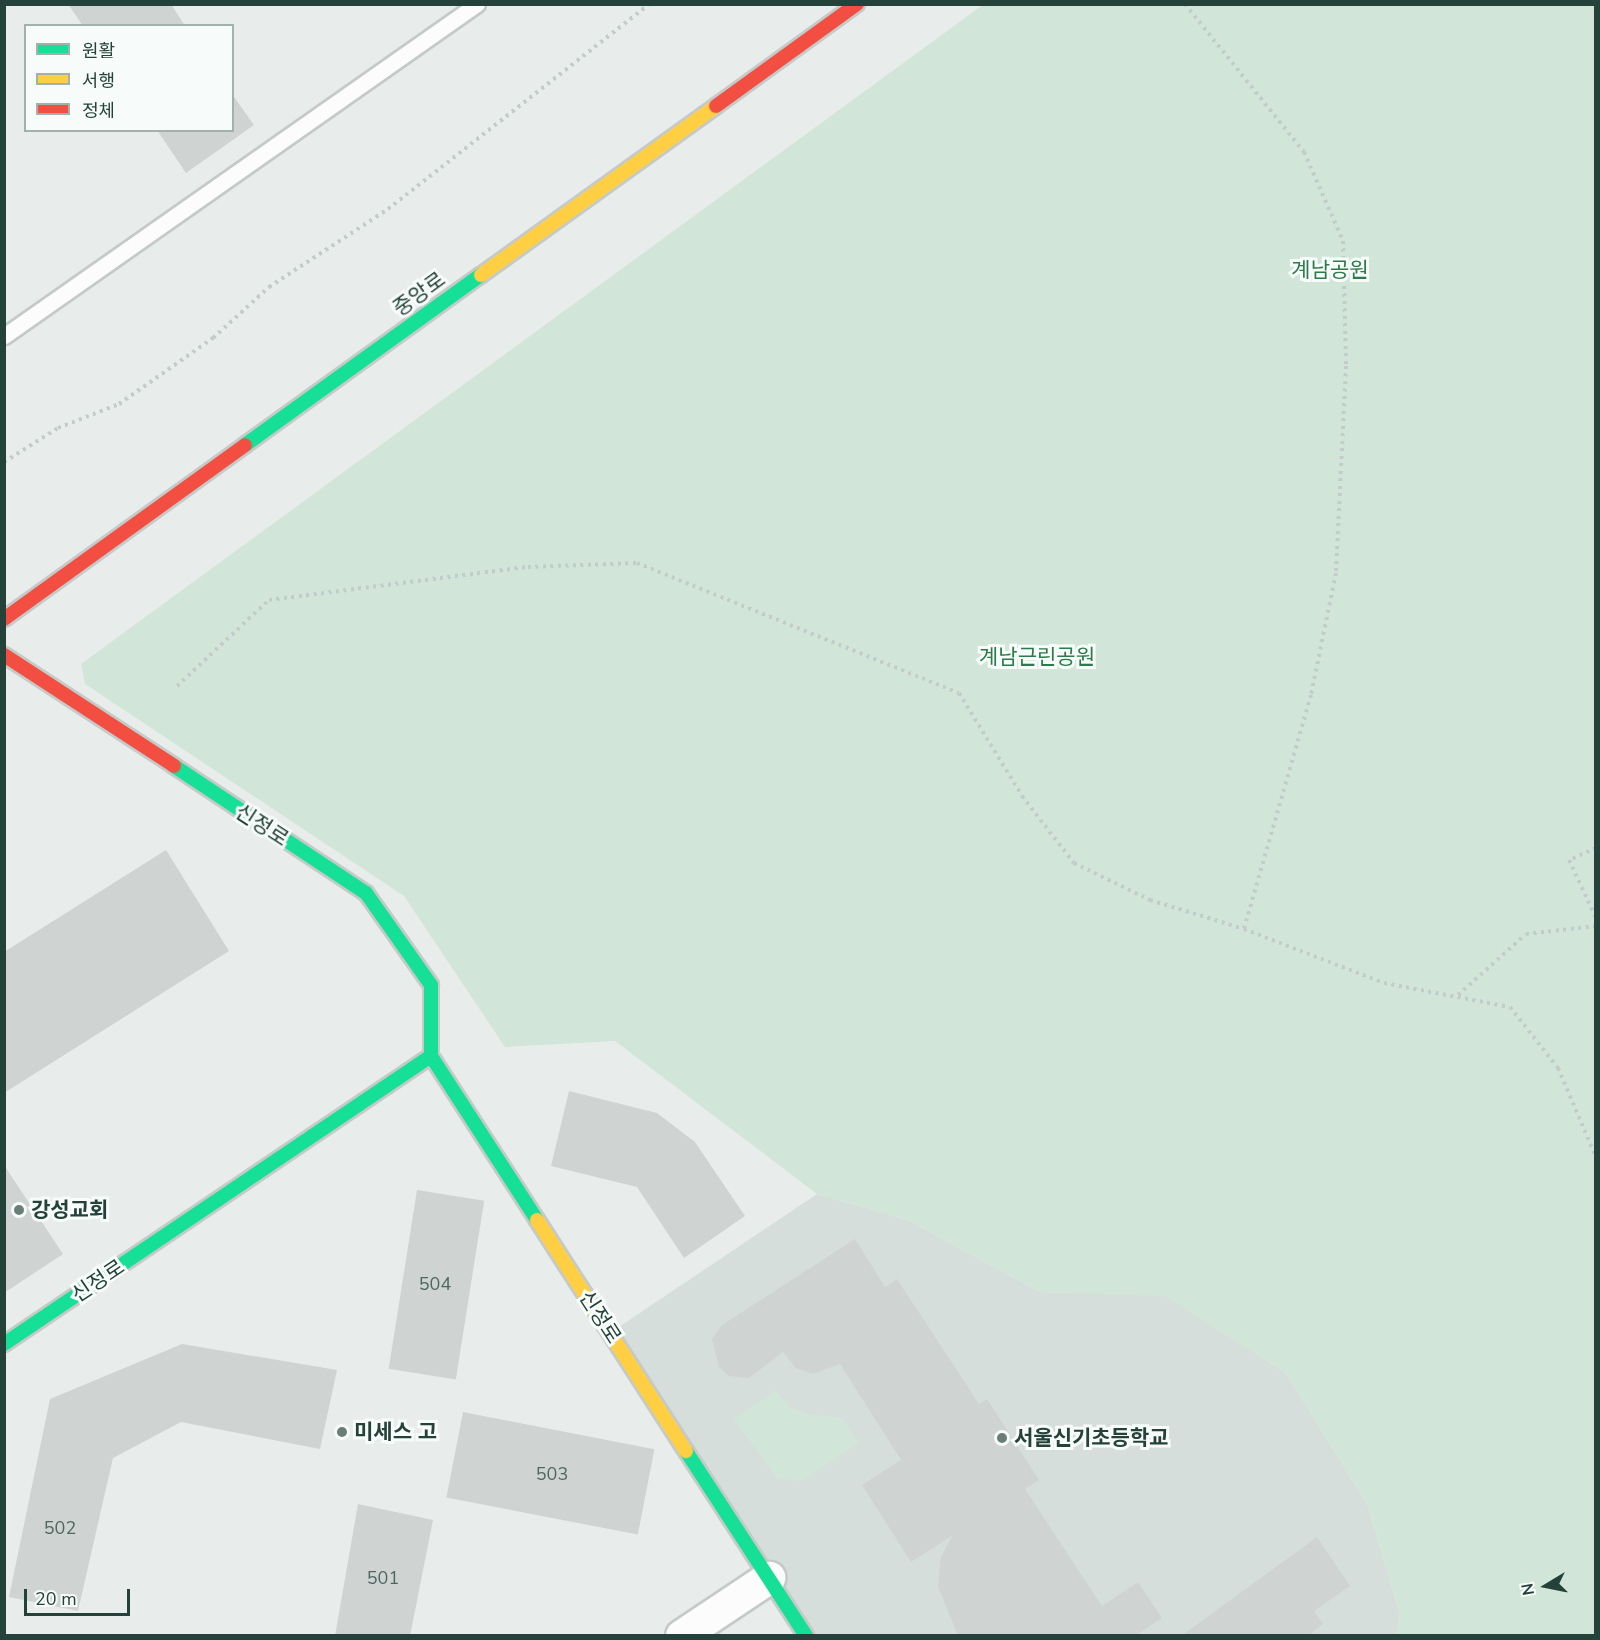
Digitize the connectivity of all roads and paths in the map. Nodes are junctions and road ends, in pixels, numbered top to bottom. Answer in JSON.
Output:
{"nodes":[{"id":1,"x":477,"y":4,"type":"edge"},
{"id":2,"x":649,"y":4,"type":"edge"},
{"id":3,"x":857,"y":4,"type":"edge"},
{"id":4,"x":1185,"y":4,"type":"edge"},
{"id":5,"x":4,"y":336,"type":"edge"},
{"id":6,"x":4,"y":462,"type":"edge"},
{"id":7,"x":4,"y":619,"type":"edge"},
{"id":8,"x":4,"y":655,"type":"edge"},
{"id":9,"x":177,"y":686,"type":"dead end"},
{"id":10,"x":1596,"y":848,"type":"edge"},
{"id":11,"x":1596,"y":918,"type":"edge"},
{"id":12,"x":1596,"y":926,"type":"edge"},
{"id":13,"x":1244,"y":929,"type":"junction"},
{"id":14,"x":1457,"y":995,"type":"junction"},
{"id":15,"x":431,"y":1056,"type":"junction"},
{"id":16,"x":1596,"y":1156,"type":"edge"},
{"id":17,"x":4,"y":1344,"type":"edge"},
{"id":18,"x":769,"y":1578,"type":"junction"},
{"id":19,"x":682,"y":1635,"type":"edge"},
{"id":20,"x":806,"y":1635,"type":"edge"}],
"edges":[{"from":1,"to":5,"type":"lane"},
{"from":2,"to":6,"type":"path"},
{"from":3,"to":7,"type":"street","name":"중앙로"},
{"from":4,"to":13,"type":"path"},
{"from":8,"to":15,"type":"street","name":"신정로"},
{"from":9,"to":13,"type":"path"},
{"from":10,"to":11,"type":"path"},
{"from":12,"to":14,"type":"path"},
{"from":13,"to":14,"type":"path"},
{"from":14,"to":16,"type":"path"},
{"from":15,"to":17,"type":"street","name":"신정로"},
{"from":15,"to":18,"type":"street","name":"신정로"},
{"from":18,"to":19,"type":"street"},
{"from":18,"to":20,"type":"street","name":"신정로"}]}
